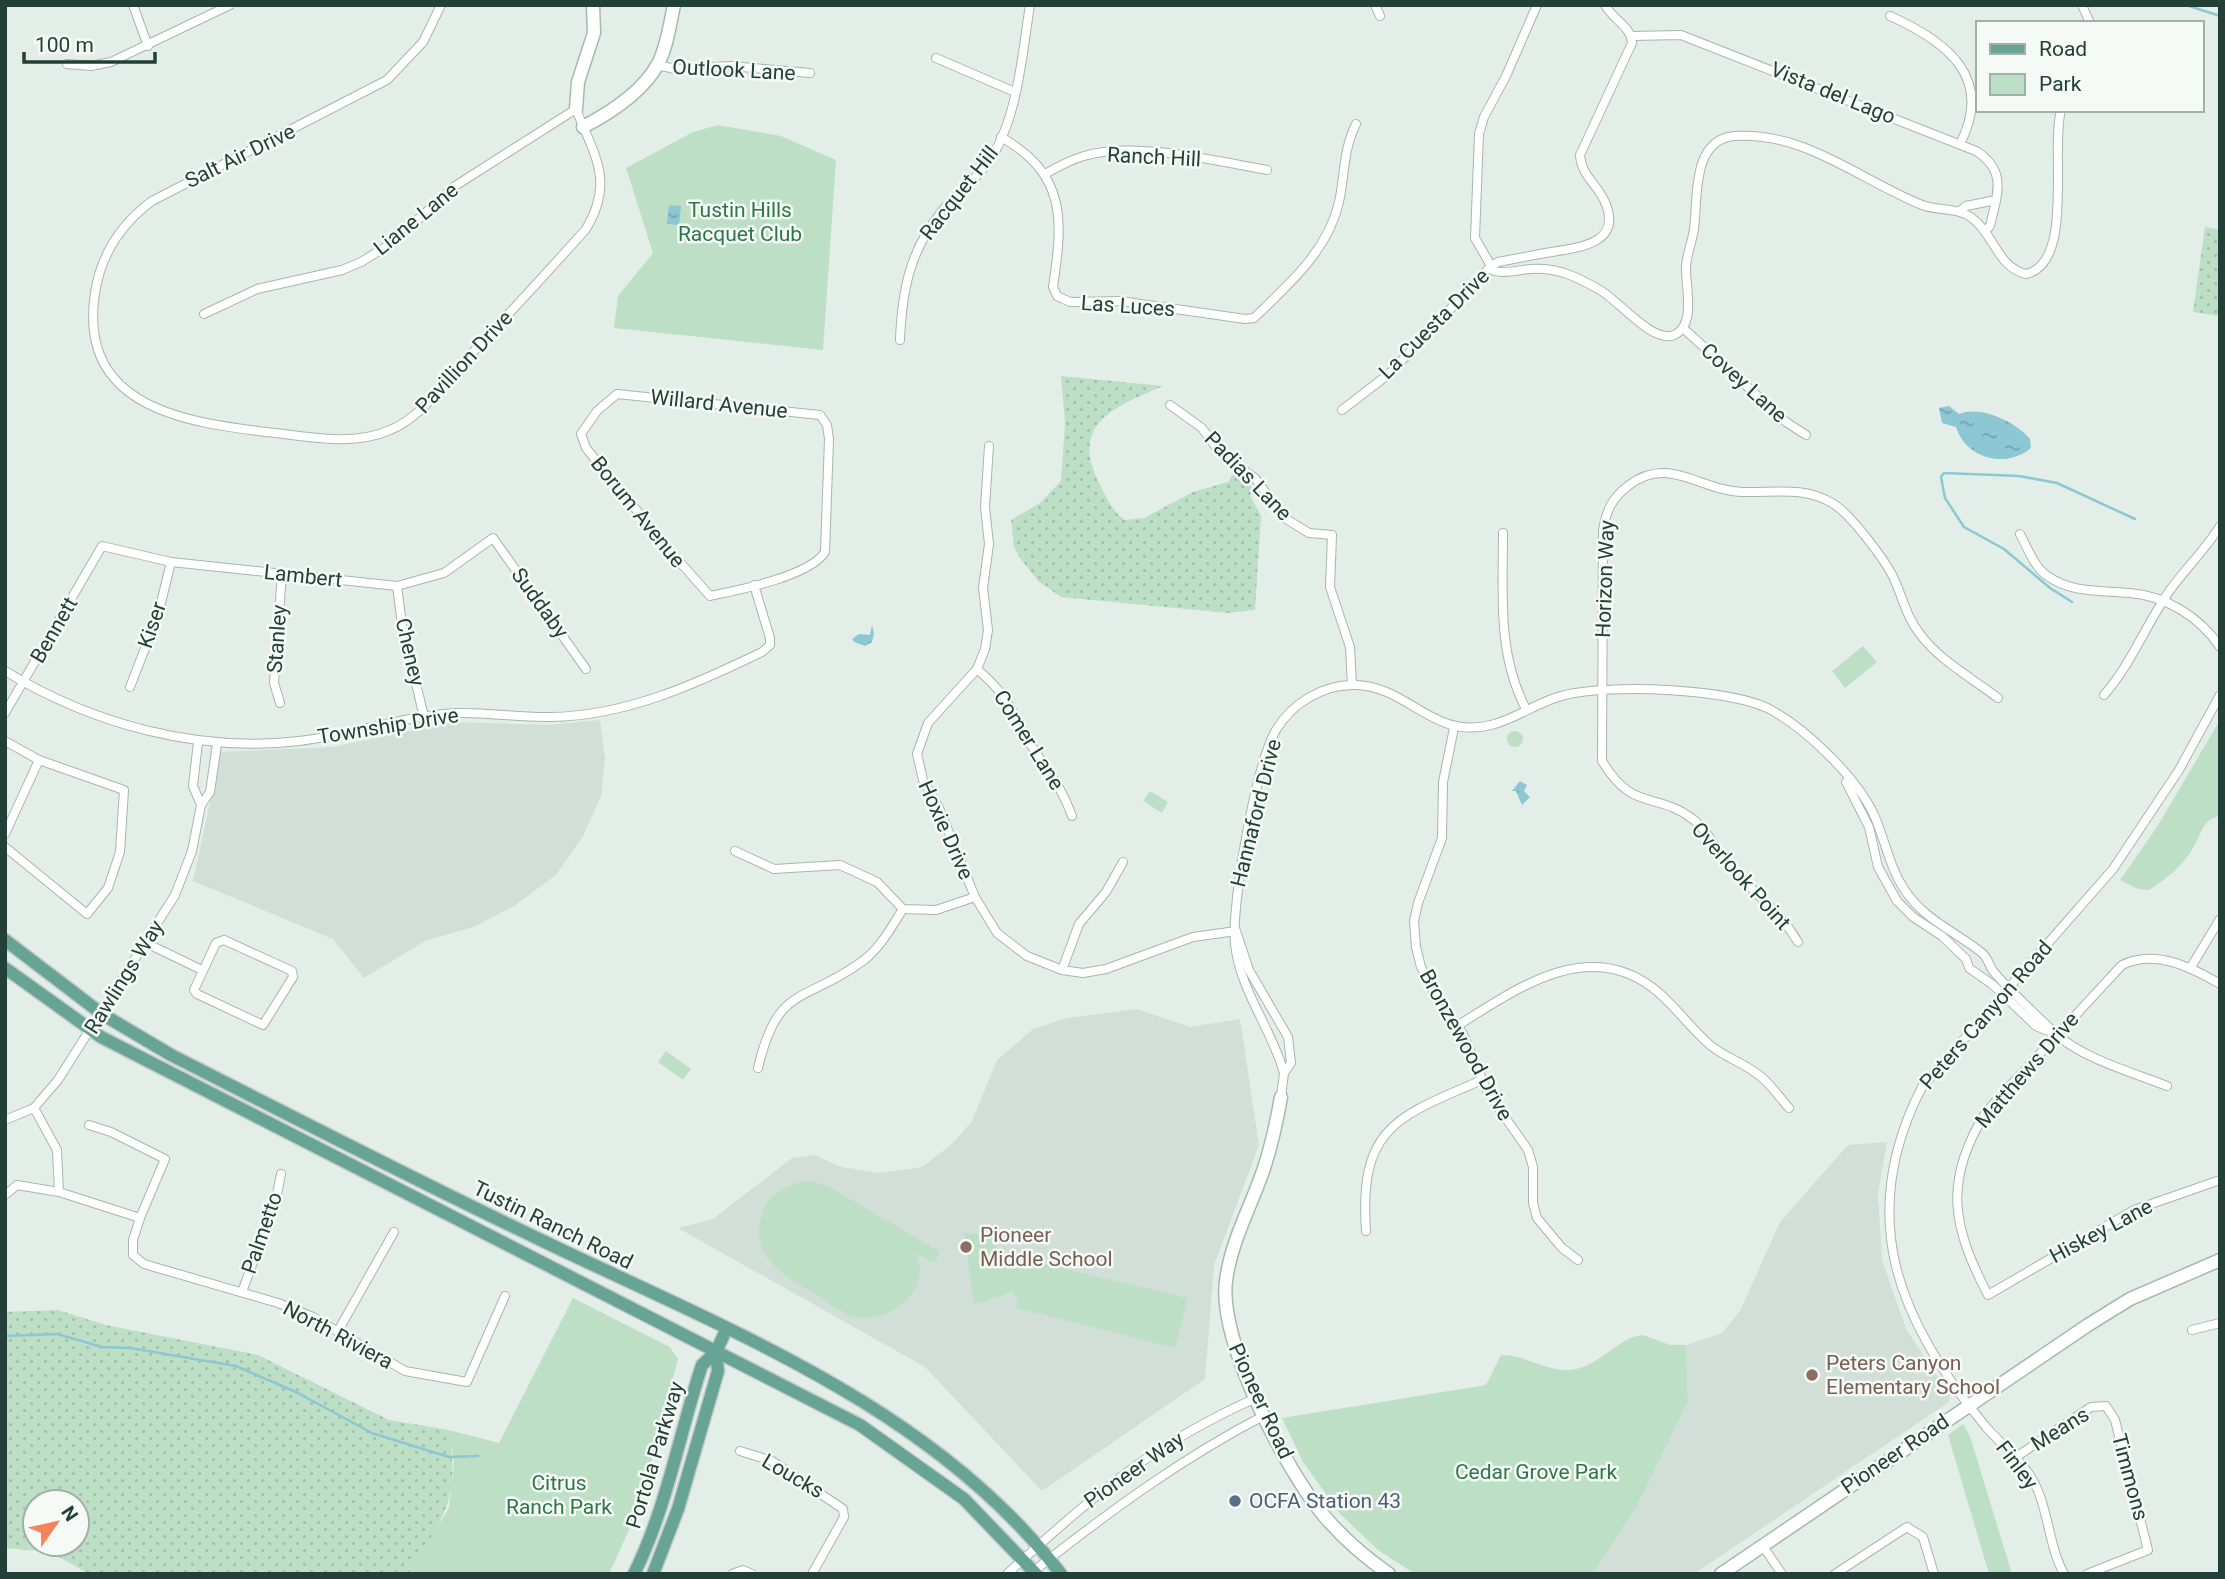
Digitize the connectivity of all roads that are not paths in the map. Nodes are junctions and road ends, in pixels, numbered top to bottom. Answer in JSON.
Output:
{"nodes":[{"id":1,"x":133,"y":5,"type":"edge"},
{"id":2,"x":230,"y":5,"type":"edge"},
{"id":3,"x":441,"y":5,"type":"edge"},
{"id":4,"x":593,"y":5,"type":"edge"},
{"id":5,"x":674,"y":5,"type":"edge"},
{"id":6,"x":1030,"y":5,"type":"edge"},
{"id":7,"x":1375,"y":5,"type":"edge"},
{"id":8,"x":1537,"y":5,"type":"edge"},
{"id":9,"x":1605,"y":5,"type":"edge"},
{"id":10,"x":2082,"y":5,"type":"edge"},
{"id":11,"x":1380,"y":16,"type":"dead end"},
{"id":12,"x":1890,"y":16,"type":"dead end"},
{"id":13,"x":2089,"y":21,"type":"edge"},
{"id":14,"x":1632,"y":36,"type":"junction"},
{"id":15,"x":148,"y":46,"type":"junction"},
{"id":16,"x":936,"y":58,"type":"dead end"},
{"id":17,"x":67,"y":64,"type":"dead end"},
{"id":18,"x":657,"y":65,"type":"junction"},
{"id":19,"x":810,"y":74,"type":"dead end"},
{"id":20,"x":1015,"y":92,"type":"junction"},
{"id":21,"x":576,"y":109,"type":"junction"},
{"id":22,"x":2061,"y":112,"type":"edge"},
{"id":23,"x":1356,"y":124,"type":"dead end"},
{"id":24,"x":583,"y":127,"type":"junction"},
{"id":25,"x":1002,"y":137,"type":"junction"},
{"id":26,"x":1960,"y":144,"type":"junction"},
{"id":27,"x":1267,"y":170,"type":"dead end"},
{"id":28,"x":1045,"y":174,"type":"junction"},
{"id":29,"x":1996,"y":200,"type":"junction"},
{"id":30,"x":1959,"y":211,"type":"junction"},
{"id":31,"x":1985,"y":231,"type":"junction"},
{"id":32,"x":1490,"y":267,"type":"junction"},
{"id":33,"x":204,"y":314,"type":"dead end"},
{"id":34,"x":1683,"y":328,"type":"junction"},
{"id":35,"x":900,"y":340,"type":"dead end"},
{"id":36,"x":94,"y":341,"type":"joint"},
{"id":37,"x":617,"y":394,"type":"joint"},
{"id":38,"x":1170,"y":405,"type":"dead end"},
{"id":39,"x":1342,"y":411,"type":"dead end"},
{"id":40,"x":1806,"y":435,"type":"dead end"},
{"id":41,"x":989,"y":446,"type":"dead end"},
{"id":42,"x":2220,"y":526,"type":"edge"},
{"id":43,"x":1503,"y":533,"type":"dead end"},
{"id":44,"x":2020,"y":534,"type":"dead end"},
{"id":45,"x":493,"y":538,"type":"joint"},
{"id":46,"x":102,"y":546,"type":"joint"},
{"id":47,"x":171,"y":562,"type":"junction"},
{"id":48,"x":282,"y":573,"type":"junction"},
{"id":49,"x":754,"y":585,"type":"junction"},
{"id":50,"x":397,"y":586,"type":"junction"},
{"id":51,"x":2162,"y":602,"type":"junction"},
{"id":52,"x":2220,"y":647,"type":"edge"},
{"id":53,"x":586,"y":669,"type":"dead end"},
{"id":54,"x":977,"y":669,"type":"junction"},
{"id":55,"x":5,"y":671,"type":"edge"},
{"id":56,"x":24,"y":683,"type":"junction"},
{"id":57,"x":1353,"y":685,"type":"junction"},
{"id":58,"x":130,"y":687,"type":"dead end"},
{"id":59,"x":1602,"y":692,"type":"junction"},
{"id":60,"x":2104,"y":695,"type":"dead end"},
{"id":61,"x":2220,"y":695,"type":"edge"},
{"id":62,"x":1998,"y":698,"type":"dead end"},
{"id":63,"x":280,"y":703,"type":"dead end"},
{"id":64,"x":1526,"y":709,"type":"junction"},
{"id":65,"x":5,"y":713,"type":"edge"},
{"id":66,"x":424,"y":717,"type":"junction"},
{"id":67,"x":1454,"y":728,"type":"junction"},
{"id":68,"x":5,"y":741,"type":"edge"},
{"id":69,"x":198,"y":742,"type":"junction"},
{"id":70,"x":217,"y":744,"type":"junction"},
{"id":71,"x":39,"y":760,"type":"junction"},
{"id":72,"x":1840,"y":770,"type":"junction"},
{"id":73,"x":201,"y":805,"type":"junction"},
{"id":74,"x":1072,"y":817,"type":"dead end"},
{"id":75,"x":5,"y":834,"type":"edge"},
{"id":76,"x":5,"y":847,"type":"edge"},
{"id":77,"x":735,"y":851,"type":"dead end"},
{"id":78,"x":1123,"y":862,"type":"dead end"},
{"id":79,"x":975,"y":897,"type":"junction"},
{"id":80,"x":903,"y":909,"type":"junction"},
{"id":81,"x":2220,"y":919,"type":"edge"},
{"id":82,"x":1236,"y":931,"type":"junction"},
{"id":83,"x":5,"y":940,"type":"edge"},
{"id":84,"x":1798,"y":942,"type":"dead end"},
{"id":85,"x":146,"y":943,"type":"junction"},
{"id":86,"x":2191,"y":967,"type":"junction"},
{"id":87,"x":5,"y":968,"type":"edge"},
{"id":88,"x":202,"y":970,"type":"junction"},
{"id":89,"x":1062,"y":970,"type":"junction"},
{"id":90,"x":2220,"y":984,"type":"edge"},
{"id":91,"x":2009,"y":986,"type":"junction"},
{"id":92,"x":2002,"y":994,"type":"junction"},
{"id":93,"x":102,"y":1014,"type":"junction"},
{"id":94,"x":1457,"y":1026,"type":"junction"},
{"id":95,"x":91,"y":1030,"type":"junction"},
{"id":96,"x":2056,"y":1034,"type":"junction"},
{"id":97,"x":758,"y":1068,"type":"dead end"},
{"id":98,"x":1284,"y":1073,"type":"junction"},
{"id":99,"x":1482,"y":1080,"type":"junction"},
{"id":100,"x":2167,"y":1086,"type":"dead end"},
{"id":101,"x":1280,"y":1097,"type":"joint"},
{"id":102,"x":34,"y":1108,"type":"junction"},
{"id":103,"x":1789,"y":1108,"type":"dead end"},
{"id":104,"x":5,"y":1121,"type":"edge"},
{"id":105,"x":89,"y":1125,"type":"dead end"},
{"id":106,"x":281,"y":1174,"type":"dead end"},
{"id":107,"x":2220,"y":1180,"type":"edge"},
{"id":108,"x":59,"y":1192,"type":"junction"},
{"id":109,"x":5,"y":1195,"type":"edge"},
{"id":110,"x":140,"y":1218,"type":"junction"},
{"id":111,"x":1366,"y":1231,"type":"dead end"},
{"id":112,"x":394,"y":1233,"type":"dead end"},
{"id":113,"x":1578,"y":1260,"type":"dead end"},
{"id":114,"x":2220,"y":1260,"type":"edge"},
{"id":115,"x":242,"y":1292,"type":"junction"},
{"id":116,"x":1988,"y":1294,"type":"joint"},
{"id":117,"x":505,"y":1296,"type":"dead end"},
{"id":118,"x":2219,"y":1323,"type":"edge"},
{"id":119,"x":726,"y":1330,"type":"junction"},
{"id":120,"x":2192,"y":1330,"type":"dead end"},
{"id":121,"x":338,"y":1331,"type":"junction"},
{"id":122,"x":716,"y":1352,"type":"junction"},
{"id":123,"x":1256,"y":1398,"type":"junction"},
{"id":124,"x":1969,"y":1404,"type":"junction"},
{"id":125,"x":2106,"y":1406,"type":"joint"},
{"id":126,"x":1265,"y":1415,"type":"junction"},
{"id":127,"x":740,"y":1451,"type":"dead end"},
{"id":128,"x":2016,"y":1457,"type":"junction"},
{"id":129,"x":1038,"y":1544,"type":"junction"},
{"id":130,"x":1762,"y":1545,"type":"junction"},
{"id":131,"x":1024,"y":1559,"type":"junction"},
{"id":132,"x":1049,"y":1559,"type":"junction"},
{"id":133,"x":733,"y":1572,"type":"edge"},
{"id":134,"x":1033,"y":1573,"type":"edge"},
{"id":135,"x":634,"y":1574,"type":"edge"},
{"id":136,"x":653,"y":1574,"type":"edge"},
{"id":137,"x":752,"y":1574,"type":"edge"},
{"id":138,"x":812,"y":1574,"type":"edge"},
{"id":139,"x":1007,"y":1574,"type":"edge"},
{"id":140,"x":1061,"y":1574,"type":"edge"},
{"id":141,"x":1389,"y":1574,"type":"edge"},
{"id":142,"x":1721,"y":1574,"type":"edge"},
{"id":143,"x":1782,"y":1574,"type":"edge"},
{"id":144,"x":1835,"y":1574,"type":"edge"},
{"id":145,"x":1934,"y":1574,"type":"edge"},
{"id":146,"x":2064,"y":1574,"type":"edge"},
{"id":147,"x":2087,"y":1574,"type":"edge"}],
"edges":[{"from":1,"to":15,"type":"street"},
{"from":2,"to":15,"type":"street"},
{"from":3,"to":36,"type":"street","name":"Salt Air Drive"},
{"from":4,"to":21,"type":"street"},
{"from":5,"to":18,"type":"street"},
{"from":6,"to":20,"type":"street","name":"Racquet Hill"},
{"from":7,"to":11,"type":"street"},
{"from":8,"to":32,"type":"street"},
{"from":9,"to":14,"type":"street"},
{"from":10,"to":13,"type":"street"},
{"from":12,"to":26,"type":"street"},
{"from":14,"to":26,"type":"street","name":"Vista del Lago"},
{"from":14,"to":32,"type":"street","name":"La Cuesta Drive"},
{"from":15,"to":17,"type":"street"},
{"from":16,"to":20,"type":"street"},
{"from":18,"to":19,"type":"street","name":"Outlook Lane"},
{"from":18,"to":24,"type":"street"},
{"from":20,"to":25,"type":"street","name":"Racquet Hill"},
{"from":21,"to":24,"type":"street","name":"Pavillion Drive"},
{"from":21,"to":33,"type":"street","name":"Liane Lane"},
{"from":22,"to":31,"type":"street"},
{"from":23,"to":28,"type":"street","name":"Las Luces"},
{"from":24,"to":36,"type":"street","name":"Pavillion Drive"},
{"from":25,"to":28,"type":"street","name":"Las Luces"},
{"from":25,"to":35,"type":"street","name":"Racquet Hill"},
{"from":26,"to":29,"type":"street","name":"Vista del Lago"},
{"from":27,"to":28,"type":"street","name":"Ranch Hill"},
{"from":29,"to":30,"type":"street"},
{"from":29,"to":31,"type":"street","name":"Vista del Lago"},
{"from":30,"to":31,"type":"street"},
{"from":30,"to":34,"type":"street"},
{"from":32,"to":34,"type":"street"},
{"from":32,"to":39,"type":"street","name":"La Cuesta Drive"},
{"from":34,"to":40,"type":"street","name":"Covey Lane"},
{"from":37,"to":49,"type":"street","name":"Borum Avenue"},
{"from":37,"to":49,"type":"street","name":"Willard Avenue"},
{"from":38,"to":57,"type":"street","name":"Padias Lane"},
{"from":41,"to":54,"type":"street","name":"Hoxie Drive"},
{"from":42,"to":51,"type":"street"},
{"from":43,"to":64,"type":"street"},
{"from":44,"to":51,"type":"street"},
{"from":45,"to":50,"type":"street","name":"Lambert"},
{"from":45,"to":53,"type":"street","name":"Suddaby"},
{"from":46,"to":47,"type":"street","name":"Lambert"},
{"from":46,"to":56,"type":"street","name":"Bennett"},
{"from":47,"to":48,"type":"street","name":"Lambert"},
{"from":47,"to":58,"type":"street","name":"Kiser"},
{"from":48,"to":50,"type":"street","name":"Lambert"},
{"from":48,"to":63,"type":"street","name":"Stanley"},
{"from":49,"to":66,"type":"street","name":"Township Drive"},
{"from":50,"to":66,"type":"street","name":"Cheney"},
{"from":51,"to":52,"type":"street"},
{"from":51,"to":60,"type":"street"},
{"from":54,"to":74,"type":"street","name":"Comer Lane"},
{"from":54,"to":79,"type":"street","name":"Hoxie Drive"},
{"from":55,"to":56,"type":"street","name":"Township Drive"},
{"from":56,"to":65,"type":"street","name":"Bennett"},
{"from":56,"to":69,"type":"street","name":"Township Drive"},
{"from":57,"to":67,"type":"street","name":"Hannaford Drive"},
{"from":57,"to":82,"type":"street","name":"Hannaford Drive"},
{"from":59,"to":62,"type":"street","name":"Horizon Way"},
{"from":59,"to":64,"type":"street","name":"Hannaford Drive"},
{"from":59,"to":72,"type":"street","name":"Hannaford Drive"},
{"from":59,"to":84,"type":"street","name":"Overlook Point"},
{"from":61,"to":91,"type":"street","name":"Peters Canyon Road"},
{"from":64,"to":67,"type":"street","name":"Hannaford Drive"},
{"from":66,"to":70,"type":"street","name":"Township Drive"},
{"from":67,"to":94,"type":"street","name":"Bronzewood Drive"},
{"from":68,"to":71,"type":"street"},
{"from":69,"to":70,"type":"street","name":"Township Drive"},
{"from":69,"to":73,"type":"street","name":"Rawlings Way"},
{"from":70,"to":73,"type":"street","name":"Rawlings Way"},
{"from":71,"to":75,"type":"street"},
{"from":71,"to":76,"type":"street"},
{"from":72,"to":91,"type":"street","name":"Hannaford Drive"},
{"from":72,"to":92,"type":"street","name":"Hannaford Drive"},
{"from":73,"to":85,"type":"street","name":"Rawlings Way"},
{"from":77,"to":80,"type":"street"},
{"from":78,"to":89,"type":"street"},
{"from":79,"to":80,"type":"street"},
{"from":79,"to":89,"type":"street","name":"Hoxie Drive"},
{"from":80,"to":97,"type":"street"},
{"from":81,"to":86,"type":"street"},
{"from":82,"to":89,"type":"street","name":"Hoxie Drive"},
{"from":82,"to":98,"type":"street"},
{"from":82,"to":98,"type":"street","name":"Pioneer Road"},
{"from":83,"to":93,"type":"main road","name":"Tustin Ranch Road"},
{"from":85,"to":88,"type":"street"},
{"from":85,"to":93,"type":"street","name":"Rawlings Way"},
{"from":86,"to":90,"type":"street"},
{"from":86,"to":96,"type":"street","name":"Matthews Drive"},
{"from":87,"to":95,"type":"main road","name":"Tustin Ranch Road"},
{"from":88,"to":88,"type":"street"},
{"from":91,"to":92,"type":"street","name":"Peters Canyon Road"},
{"from":91,"to":96,"type":"street","name":"Hannaford Drive"},
{"from":92,"to":96,"type":"street","name":"Hannaford Drive"},
{"from":92,"to":124,"type":"street","name":"Peters Canyon Road"},
{"from":93,"to":95,"type":"street","name":"Rawlings Way"},
{"from":93,"to":119,"type":"main road","name":"Tustin Ranch Road"},
{"from":94,"to":99,"type":"street","name":"Bronzewood Drive"},
{"from":94,"to":103,"type":"street"},
{"from":95,"to":102,"type":"street","name":"Rawlings Way"},
{"from":95,"to":122,"type":"main road","name":"Tustin Ranch Road"},
{"from":96,"to":100,"type":"street"},
{"from":96,"to":116,"type":"street","name":"Matthews Drive"},
{"from":98,"to":101,"type":"street","name":"Pioneer Road"},
{"from":99,"to":111,"type":"street"},
{"from":99,"to":113,"type":"street","name":"Bronzewood Drive"},
{"from":101,"to":123,"type":"street","name":"Pioneer Road"},
{"from":102,"to":104,"type":"street","name":"Rawlings Way"},
{"from":102,"to":108,"type":"street"},
{"from":105,"to":110,"type":"street"},
{"from":106,"to":115,"type":"street","name":"Palmetto"},
{"from":107,"to":116,"type":"street","name":"Hiskey Lane"},
{"from":108,"to":109,"type":"street"},
{"from":108,"to":110,"type":"street"},
{"from":110,"to":115,"type":"street","name":"North Riviera"},
{"from":112,"to":121,"type":"street"},
{"from":114,"to":124,"type":"street","name":"Pioneer Road"},
{"from":115,"to":121,"type":"street","name":"North Riviera"},
{"from":117,"to":121,"type":"street","name":"North Riviera"},
{"from":118,"to":120,"type":"street"},
{"from":119,"to":122,"type":"main road","name":"Portola Parkway"},
{"from":119,"to":129,"type":"main road","name":"Tustin Ranch Road"},
{"from":122,"to":131,"type":"main road","name":"Tustin Ranch Road"},
{"from":122,"to":135,"type":"main road","name":"Portola Parkway"},
{"from":122,"to":136,"type":"main road","name":"Portola Parkway"},
{"from":123,"to":126,"type":"street","name":"Pioneer Road"},
{"from":123,"to":129,"type":"street","name":"Pioneer Way"},
{"from":124,"to":128,"type":"street","name":"Finley"},
{"from":124,"to":130,"type":"street","name":"Pioneer Road"},
{"from":125,"to":128,"type":"street","name":"Means"},
{"from":125,"to":147,"type":"street","name":"Timmons"},
{"from":126,"to":132,"type":"street","name":"Pioneer Way"},
{"from":126,"to":141,"type":"street","name":"Pioneer Road"},
{"from":127,"to":138,"type":"street","name":"Loucks"},
{"from":128,"to":146,"type":"street","name":"Finley"},
{"from":129,"to":131,"type":"street","name":"Pioneer Way"},
{"from":129,"to":132,"type":"main road","name":"Tustin Ranch Road"},
{"from":130,"to":142,"type":"street","name":"Pioneer Road"},
{"from":130,"to":143,"type":"street"},
{"from":131,"to":134,"type":"main road","name":"Tustin Ranch Road"},
{"from":131,"to":139,"type":"street","name":"Pioneer Way"},
{"from":132,"to":134,"type":"street","name":"Pioneer Way"},
{"from":132,"to":140,"type":"main road","name":"Tustin Ranch Road"},
{"from":133,"to":137,"type":"street"},
{"from":144,"to":145,"type":"street"}]}
